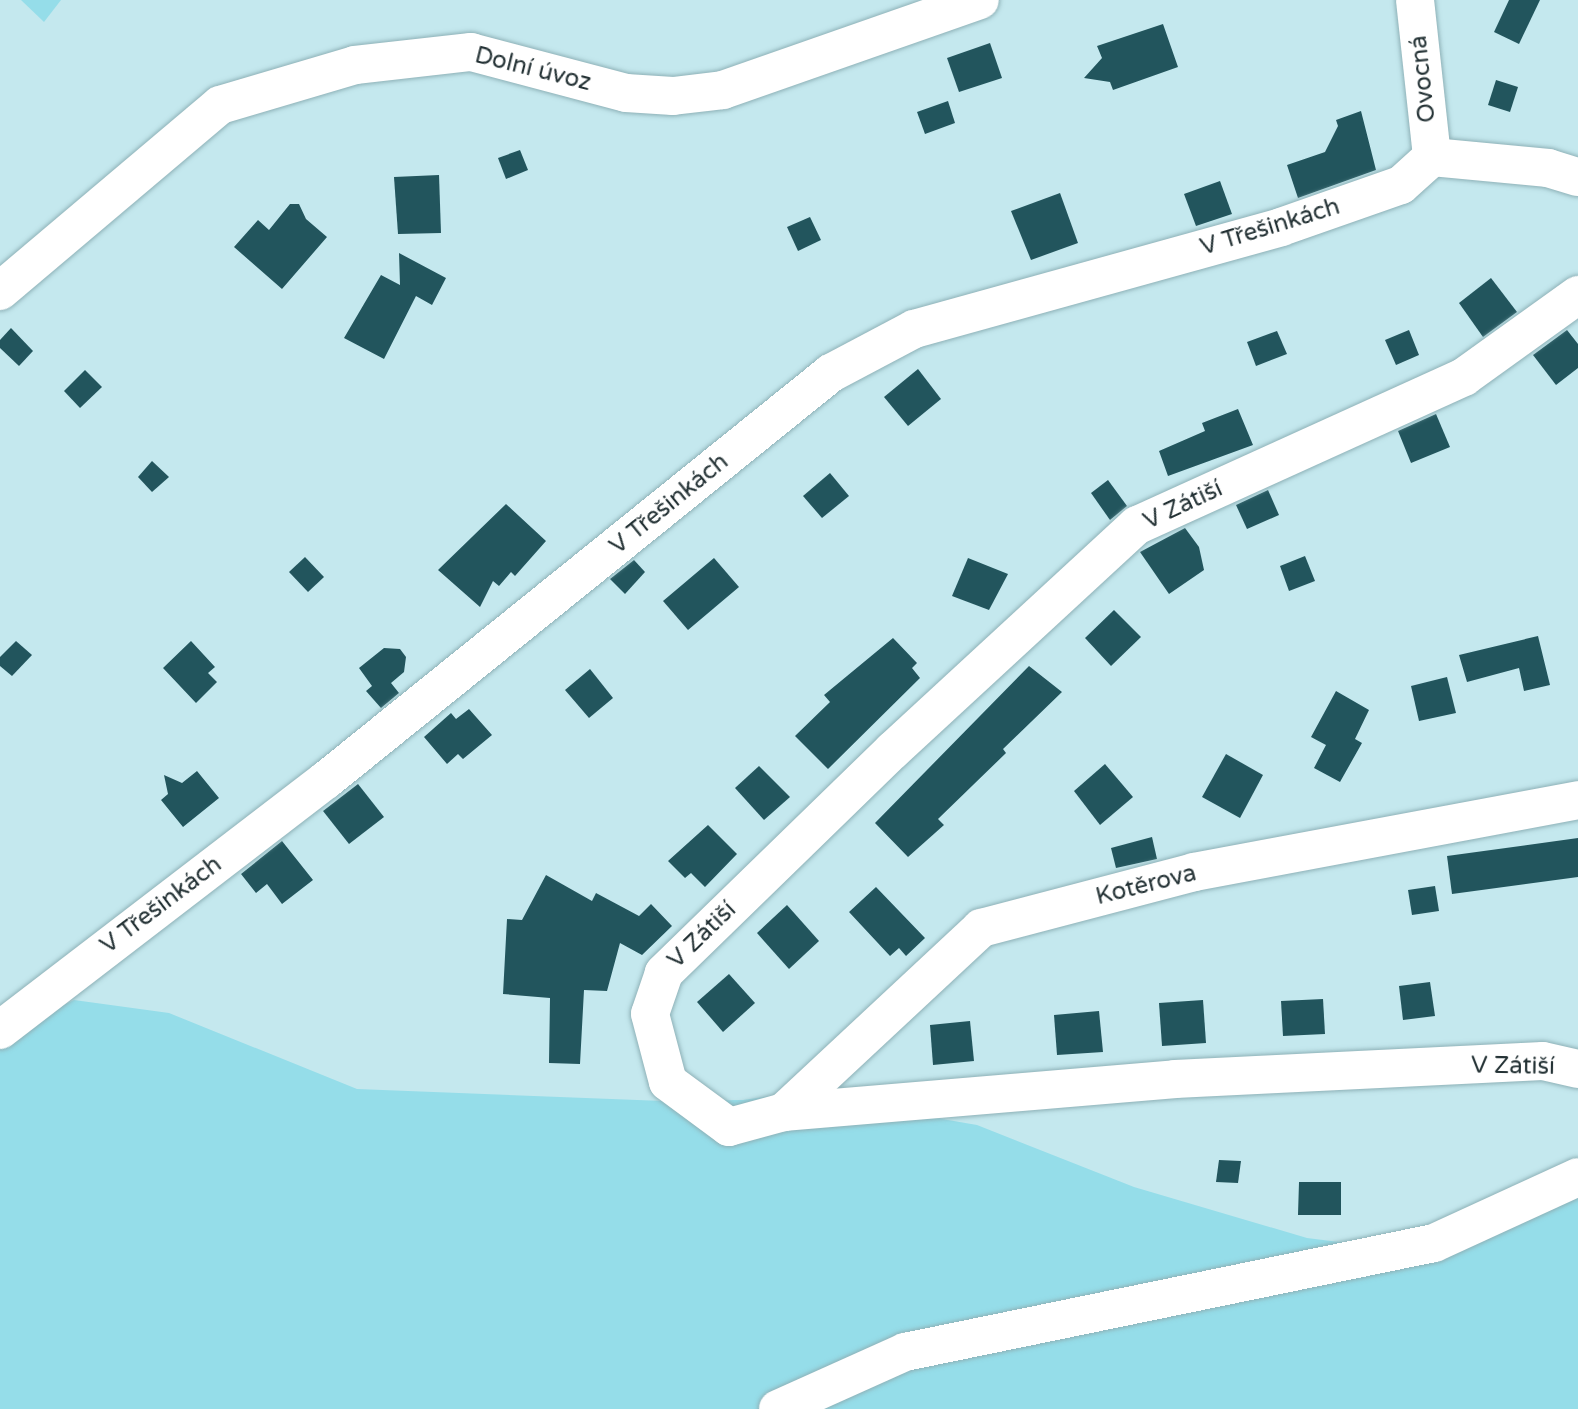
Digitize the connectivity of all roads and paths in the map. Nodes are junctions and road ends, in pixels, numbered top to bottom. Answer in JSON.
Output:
{"nodes":[{"id":1,"x":980,"y":0,"type":"edge"},
{"id":2,"x":1415,"y":0,"type":"edge"},
{"id":3,"x":1432,"y":157,"type":"junction"},
{"id":4,"x":1578,"y":177,"type":"edge"},
{"id":5,"x":0,"y":291,"type":"edge"},
{"id":6,"x":1578,"y":295,"type":"edge"},
{"id":7,"x":1578,"y":800,"type":"edge"},
{"id":8,"x":0,"y":1030,"type":"edge"},
{"id":9,"x":1578,"y":1069,"type":"edge"},
{"id":10,"x":784,"y":1112,"type":"junction"},
{"id":11,"x":1578,"y":1177,"type":"edge"},
{"id":12,"x":778,"y":1409,"type":"edge"}],
"edges":[{"from":1,"to":5,"type":"street","name":"Dolní úvoz"},
{"from":2,"to":3,"type":"street","name":"Ovocná"},
{"from":3,"to":4,"type":"street"},
{"from":3,"to":8,"type":"street","name":"V Třešinkách"},
{"from":6,"to":10,"type":"street","name":"V Zátiší"},
{"from":7,"to":10,"type":"street","name":"Kotěrova"},
{"from":9,"to":10,"type":"street","name":"V Zátiší"},
{"from":11,"to":12,"type":"street"}]}
